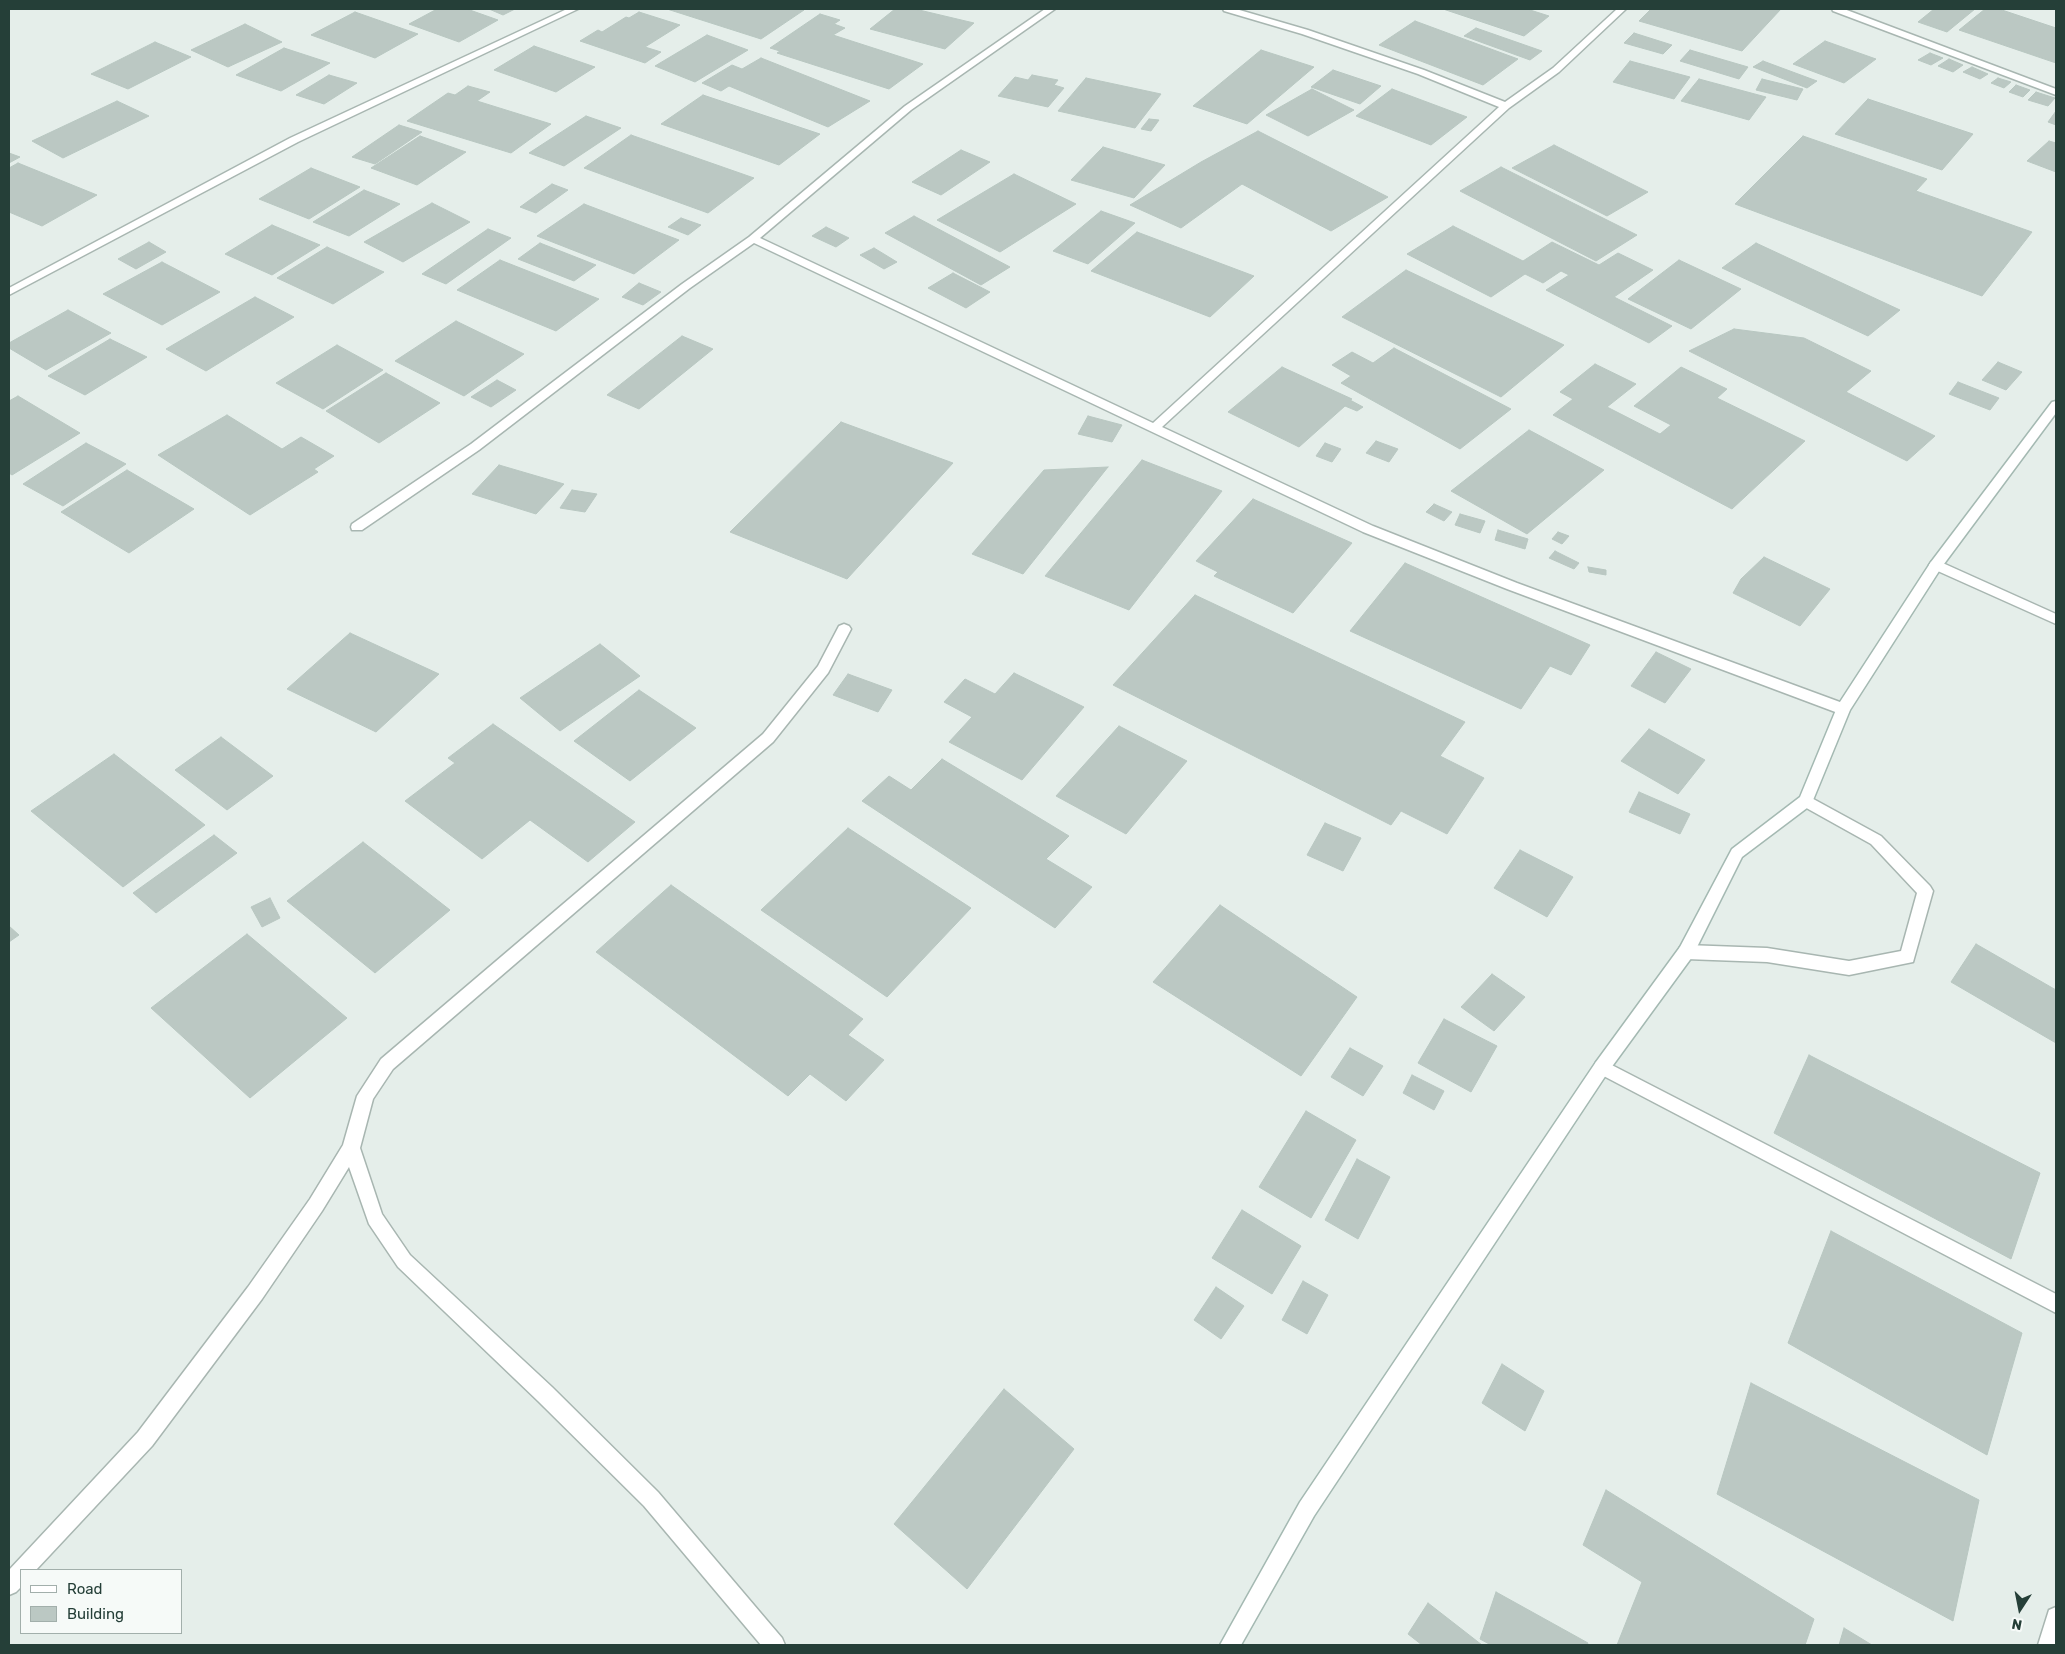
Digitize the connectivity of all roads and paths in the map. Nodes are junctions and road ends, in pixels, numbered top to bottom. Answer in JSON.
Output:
{"nodes":[{"id":1,"x":574,"y":9,"type":"edge"},
{"id":2,"x":1051,"y":9,"type":"edge"},
{"id":3,"x":1227,"y":9,"type":"edge"},
{"id":4,"x":1622,"y":9,"type":"edge"},
{"id":5,"x":1836,"y":9,"type":"edge"},
{"id":6,"x":2056,"y":92,"type":"edge"},
{"id":7,"x":1506,"y":106,"type":"junction"},
{"id":8,"x":753,"y":239,"type":"junction"},
{"id":9,"x":9,"y":292,"type":"edge"},
{"id":10,"x":2056,"y":405,"type":"edge"},
{"id":11,"x":1154,"y":428,"type":"junction"},
{"id":12,"x":357,"y":527,"type":"dead end"},
{"id":13,"x":1936,"y":566,"type":"junction"},
{"id":14,"x":2056,"y":619,"type":"edge"},
{"id":15,"x":844,"y":629,"type":"dead end"},
{"id":16,"x":1844,"y":709,"type":"junction"},
{"id":17,"x":1806,"y":801,"type":"junction"},
{"id":18,"x":1686,"y":952,"type":"junction"},
{"id":19,"x":1602,"y":1067,"type":"junction"},
{"id":20,"x":351,"y":1148,"type":"junction"},
{"id":21,"x":2056,"y":1304,"type":"edge"},
{"id":22,"x":24,"y":1569,"type":"edge"},
{"id":23,"x":20,"y":1573,"type":"edge"},
{"id":24,"x":9,"y":1585,"type":"edge"},
{"id":25,"x":2056,"y":1618,"type":"edge"},
{"id":26,"x":774,"y":1645,"type":"edge"},
{"id":27,"x":1230,"y":1645,"type":"edge"},
{"id":28,"x":2048,"y":1645,"type":"edge"}],
"edges":[{"from":1,"to":9,"type":"street"},
{"from":2,"to":8,"type":"street"},
{"from":3,"to":7,"type":"street"},
{"from":4,"to":7,"type":"street"},
{"from":5,"to":6,"type":"street"},
{"from":7,"to":11,"type":"street"},
{"from":8,"to":11,"type":"street"},
{"from":8,"to":12,"type":"street"},
{"from":10,"to":13,"type":"street"},
{"from":11,"to":16,"type":"street"},
{"from":13,"to":14,"type":"street"},
{"from":13,"to":16,"type":"street"},
{"from":15,"to":20,"type":"street"},
{"from":16,"to":17,"type":"street"},
{"from":17,"to":18,"type":"street"},
{"from":17,"to":18,"type":"street"},
{"from":18,"to":19,"type":"street"},
{"from":19,"to":21,"type":"street"},
{"from":19,"to":27,"type":"street"},
{"from":20,"to":22,"type":"street"},
{"from":20,"to":26,"type":"street"},
{"from":23,"to":24,"type":"street"},
{"from":25,"to":28,"type":"street"}]}
